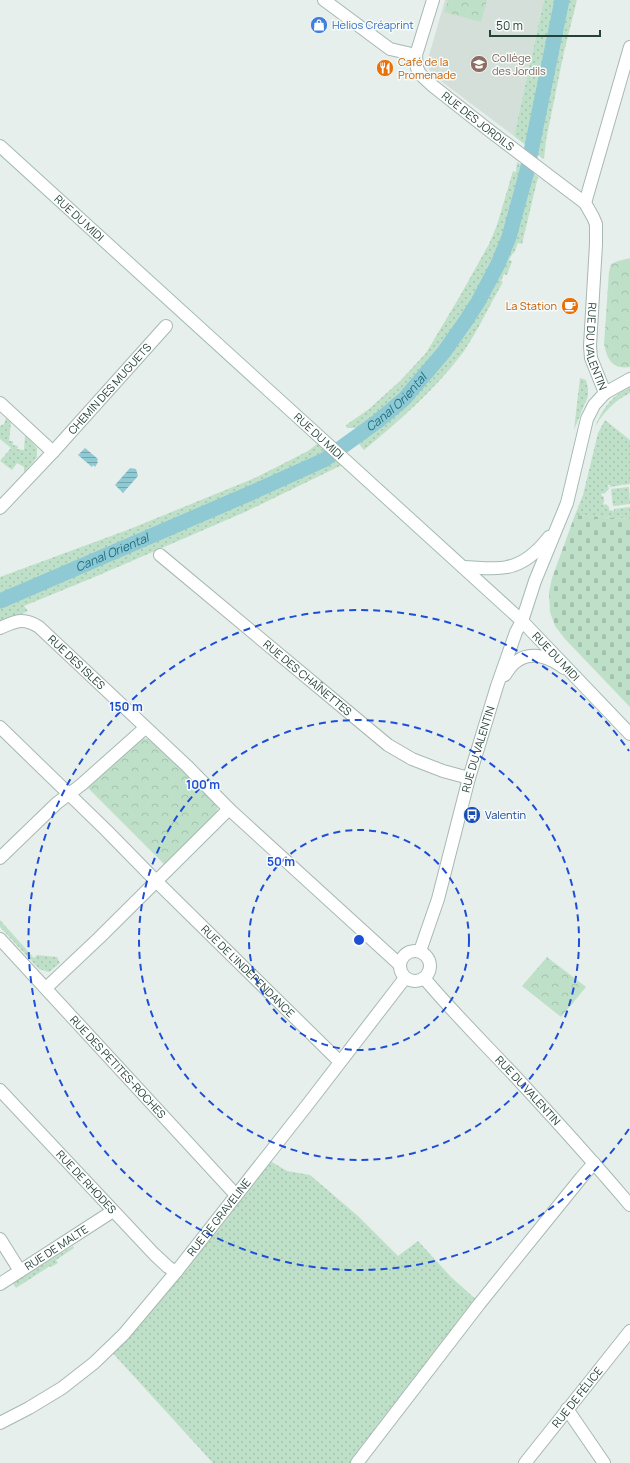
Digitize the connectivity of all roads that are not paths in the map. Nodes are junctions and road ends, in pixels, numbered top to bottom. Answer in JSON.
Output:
{"nodes":[{"id":1,"x":324,"y":0,"type":"edge"},
{"id":2,"x":433,"y":0,"type":"edge"},
{"id":3,"x":630,"y":47,"type":"edge"},
{"id":4,"x":416,"y":55,"type":"junction"},
{"id":5,"x":0,"y":146,"type":"edge"},
{"id":6,"x":585,"y":203,"type":"junction"},
{"id":7,"x":596,"y":244,"type":"joint"},
{"id":8,"x":166,"y":326,"type":"dead end"},
{"id":9,"x":630,"y":379,"type":"edge"},
{"id":10,"x":605,"y":393,"type":"junction"},
{"id":11,"x":0,"y":403,"type":"edge"},
{"id":12,"x":53,"y":452,"type":"junction"},
{"id":13,"x":0,"y":508,"type":"edge"},
{"id":14,"x":564,"y":512,"type":"junction"},
{"id":15,"x":160,"y":555,"type":"dead end"},
{"id":16,"x":463,"y":567,"type":"junction"},
{"id":17,"x":522,"y":621,"type":"junction"},
{"id":18,"x":0,"y":628,"type":"edge"},
{"id":19,"x":569,"y":671,"type":"junction"},
{"id":20,"x":497,"y":686,"type":"junction"},
{"id":21,"x":0,"y":727,"type":"edge"},
{"id":22,"x":145,"y":728,"type":"junction"},
{"id":23,"x":630,"y":734,"type":"edge"},
{"id":24,"x":469,"y":778,"type":"junction"},
{"id":25,"x":69,"y":794,"type":"junction"},
{"id":26,"x":229,"y":809,"type":"junction"},
{"id":27,"x":0,"y":858,"type":"edge"},
{"id":28,"x":156,"y":881,"type":"junction"},
{"id":29,"x":0,"y":939,"type":"edge"},
{"id":30,"x":420,"y":951,"type":"junction"},
{"id":31,"x":399,"y":964,"type":"junction"},
{"id":32,"x":405,"y":978,"type":"junction"},
{"id":33,"x":424,"y":978,"type":"junction"},
{"id":34,"x":46,"y":988,"type":"junction"},
{"id":35,"x":340,"y":1062,"type":"junction"},
{"id":36,"x":0,"y":1090,"type":"edge"},
{"id":37,"x":594,"y":1163,"type":"junction"},
{"id":38,"x":236,"y":1195,"type":"junction"},
{"id":39,"x":630,"y":1205,"type":"edge"},
{"id":40,"x":113,"y":1211,"type":"junction"},
{"id":41,"x":0,"y":1239,"type":"edge"},
{"id":42,"x":20,"y":1271,"type":"junction"},
{"id":43,"x":176,"y":1272,"type":"junction"},
{"id":44,"x":0,"y":1284,"type":"edge"},
{"id":45,"x":630,"y":1331,"type":"edge"},
{"id":46,"x":567,"y":1410,"type":"junction"},
{"id":47,"x":0,"y":1423,"type":"edge"},
{"id":48,"x":357,"y":1463,"type":"edge"},
{"id":49,"x":525,"y":1463,"type":"edge"},
{"id":50,"x":604,"y":1463,"type":"edge"}],
"edges":[{"from":1,"to":4,"type":"street"},
{"from":2,"to":4,"type":"street"},
{"from":3,"to":6,"type":"street"},
{"from":4,"to":6,"type":"street","name":"RUE DES JORDILS"},
{"from":5,"to":16,"type":"street","name":"RUE DU MIDI"},
{"from":6,"to":7,"type":"street","name":"RUE DES JORDILS"},
{"from":7,"to":10,"type":"street","name":"RUE DU VALENTIN"},
{"from":8,"to":12,"type":"street","name":"CHEMIN DES MUGUETS"},
{"from":9,"to":10,"type":"street"},
{"from":10,"to":14,"type":"street","name":"RUE DU VALENTIN"},
{"from":11,"to":12,"type":"street"},
{"from":12,"to":13,"type":"street","name":"CHEMIN DES MUGUETS"},
{"from":14,"to":16,"type":"street","name":"RUE DU VALENTIN"},
{"from":14,"to":17,"type":"street","name":"RUE DU VALENTIN"},
{"from":15,"to":24,"type":"street","name":"RUE DES CHAÎNETTES"},
{"from":16,"to":17,"type":"street","name":"RUE DU MIDI"},
{"from":17,"to":19,"type":"street","name":"RUE DU MIDI"},
{"from":17,"to":20,"type":"street","name":"RUE DU VALENTIN"},
{"from":18,"to":22,"type":"street","name":"RUE DES ISLES"},
{"from":19,"to":20,"type":"street","name":"RUE DU VALENTIN"},
{"from":19,"to":23,"type":"street","name":"RUE DU MIDI"},
{"from":20,"to":24,"type":"street","name":"RUE DU VALENTIN"},
{"from":21,"to":25,"type":"street","name":"RUE DE L'INDÉPENDANCE"},
{"from":22,"to":25,"type":"street"},
{"from":22,"to":26,"type":"street","name":"RUE DES ISLES"},
{"from":24,"to":30,"type":"street","name":"RUE DU VALENTIN"},
{"from":25,"to":27,"type":"street"},
{"from":25,"to":28,"type":"street","name":"RUE DE L'INDÉPENDANCE"},
{"from":26,"to":28,"type":"street"},
{"from":26,"to":31,"type":"street","name":"RUE DES ISLES"},
{"from":28,"to":34,"type":"street"},
{"from":28,"to":35,"type":"street","name":"RUE DE L'INDÉPENDANCE"},
{"from":29,"to":34,"type":"street","name":"RUE DES PETITES-ROCHES"},
{"from":30,"to":31,"type":"street"},
{"from":30,"to":33,"type":"street"},
{"from":31,"to":32,"type":"street"},
{"from":32,"to":33,"type":"street"},
{"from":32,"to":35,"type":"street","name":"RUE DE GRAVELINE"},
{"from":33,"to":37,"type":"street","name":"RUE DU VALENTIN"},
{"from":34,"to":38,"type":"street","name":"RUE DES PETITES-ROCHES"},
{"from":35,"to":38,"type":"street","name":"RUE DE GRAVELINE"},
{"from":36,"to":40,"type":"street","name":"RUE DE RHODES"},
{"from":37,"to":39,"type":"street","name":"RUE DU VALENTIN"},
{"from":37,"to":48,"type":"street"},
{"from":38,"to":43,"type":"street","name":"RUE DE GRAVELINE"},
{"from":40,"to":42,"type":"street","name":"RUE DE MALTE"},
{"from":40,"to":43,"type":"street","name":"RUE DE RHODES"},
{"from":41,"to":42,"type":"street"},
{"from":42,"to":44,"type":"street","name":"RUE DE MALTE"},
{"from":43,"to":47,"type":"street","name":"RUE DE GRAVELINE"},
{"from":45,"to":46,"type":"street","name":"RUE DE FÉLICE"},
{"from":46,"to":49,"type":"street","name":"RUE DE FÉLICE"},
{"from":46,"to":50,"type":"street"}]}
